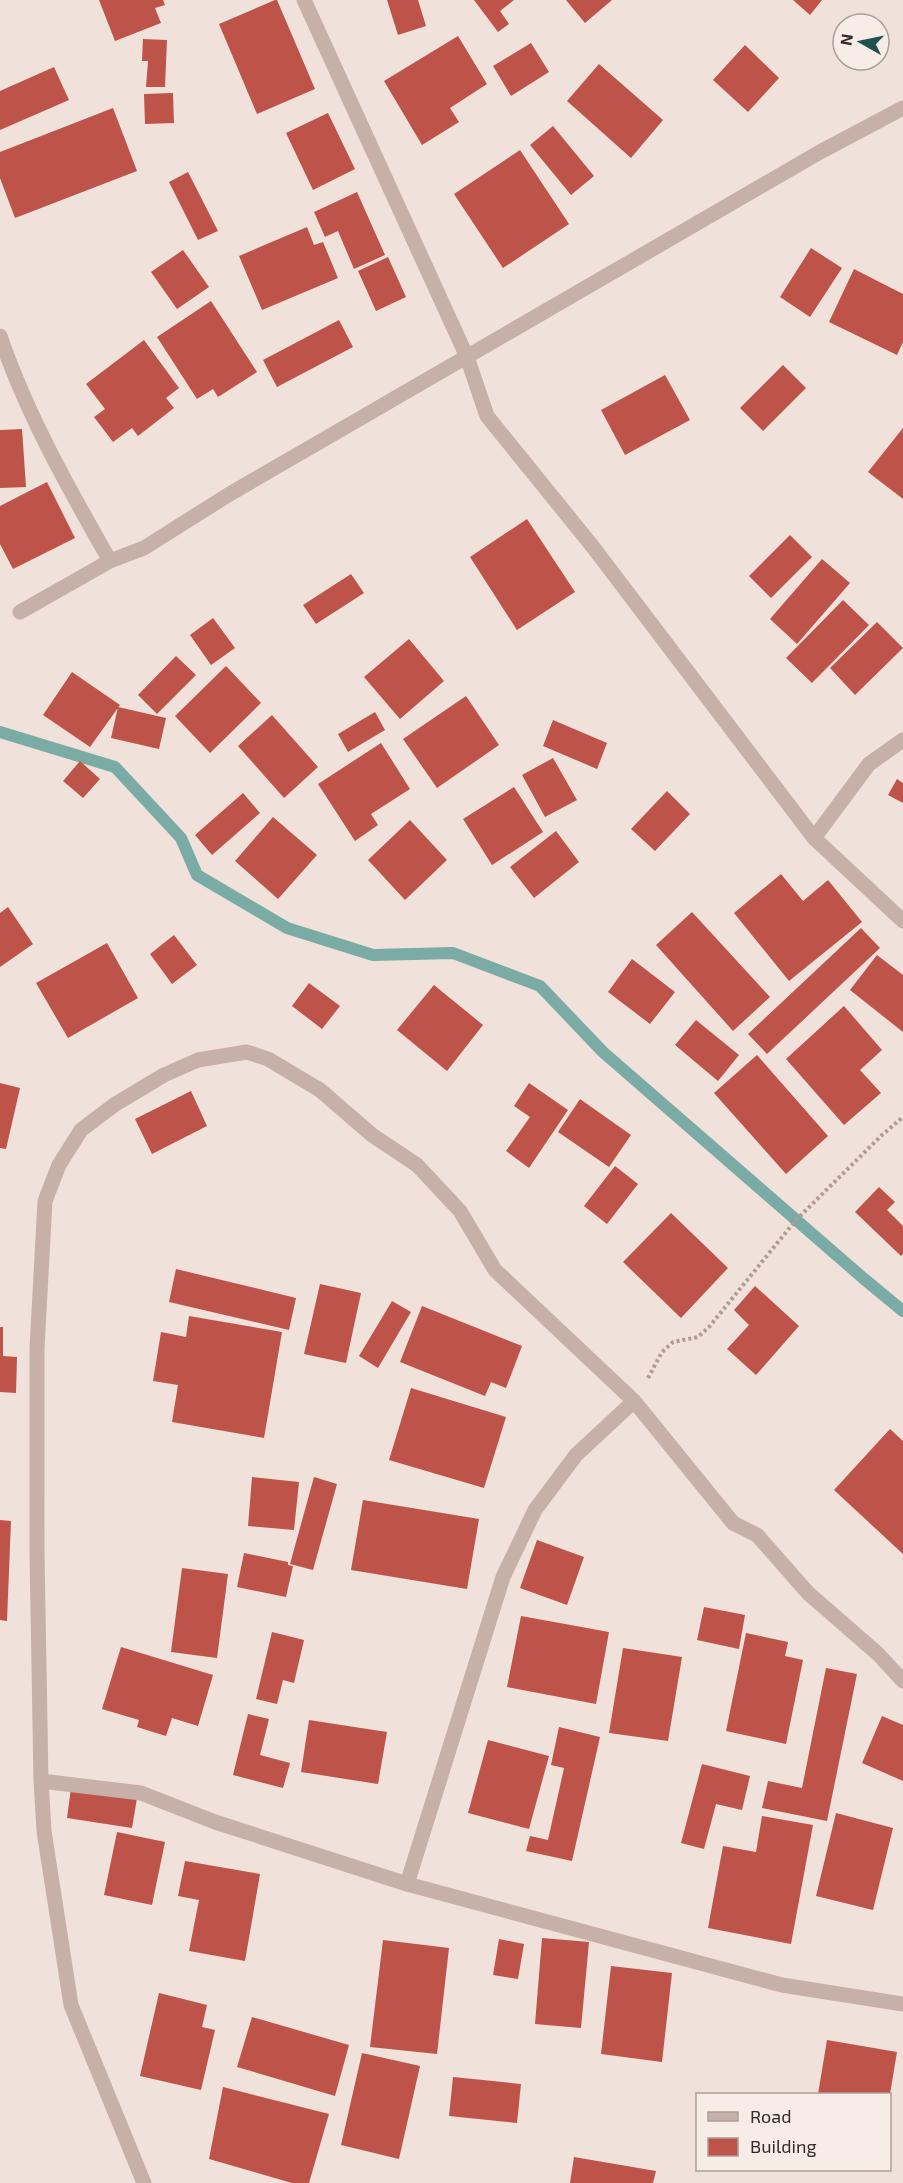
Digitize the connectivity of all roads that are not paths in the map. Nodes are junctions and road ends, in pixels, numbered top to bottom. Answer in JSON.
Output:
{"nodes":[{"id":1,"x":304,"y":0,"type":"edge"},
{"id":2,"x":903,"y":108,"type":"edge"},
{"id":3,"x":0,"y":336,"type":"edge"},
{"id":4,"x":467,"y":357,"type":"junction"},
{"id":5,"x":110,"y":561,"type":"junction"},
{"id":6,"x":20,"y":612,"type":"dead end"},
{"id":7,"x":903,"y":740,"type":"edge"},
{"id":8,"x":814,"y":838,"type":"junction"},
{"id":9,"x":903,"y":921,"type":"edge"},
{"id":10,"x":634,"y":1401,"type":"junction"},
{"id":11,"x":903,"y":1681,"type":"edge"},
{"id":12,"x":41,"y":1781,"type":"junction"},
{"id":13,"x":407,"y":1884,"type":"junction"},
{"id":14,"x":903,"y":2004,"type":"edge"},
{"id":15,"x":144,"y":2183,"type":"edge"}],
"edges":[{"from":1,"to":4,"type":"street"},
{"from":2,"to":4,"type":"street"},
{"from":3,"to":5,"type":"street"},
{"from":4,"to":5,"type":"street"},
{"from":4,"to":8,"type":"street"},
{"from":5,"to":6,"type":"street"},
{"from":7,"to":8,"type":"street"},
{"from":8,"to":9,"type":"street"},
{"from":10,"to":11,"type":"street"},
{"from":10,"to":12,"type":"street"},
{"from":10,"to":13,"type":"street"},
{"from":12,"to":13,"type":"street"},
{"from":12,"to":15,"type":"street"},
{"from":13,"to":14,"type":"street"}]}
